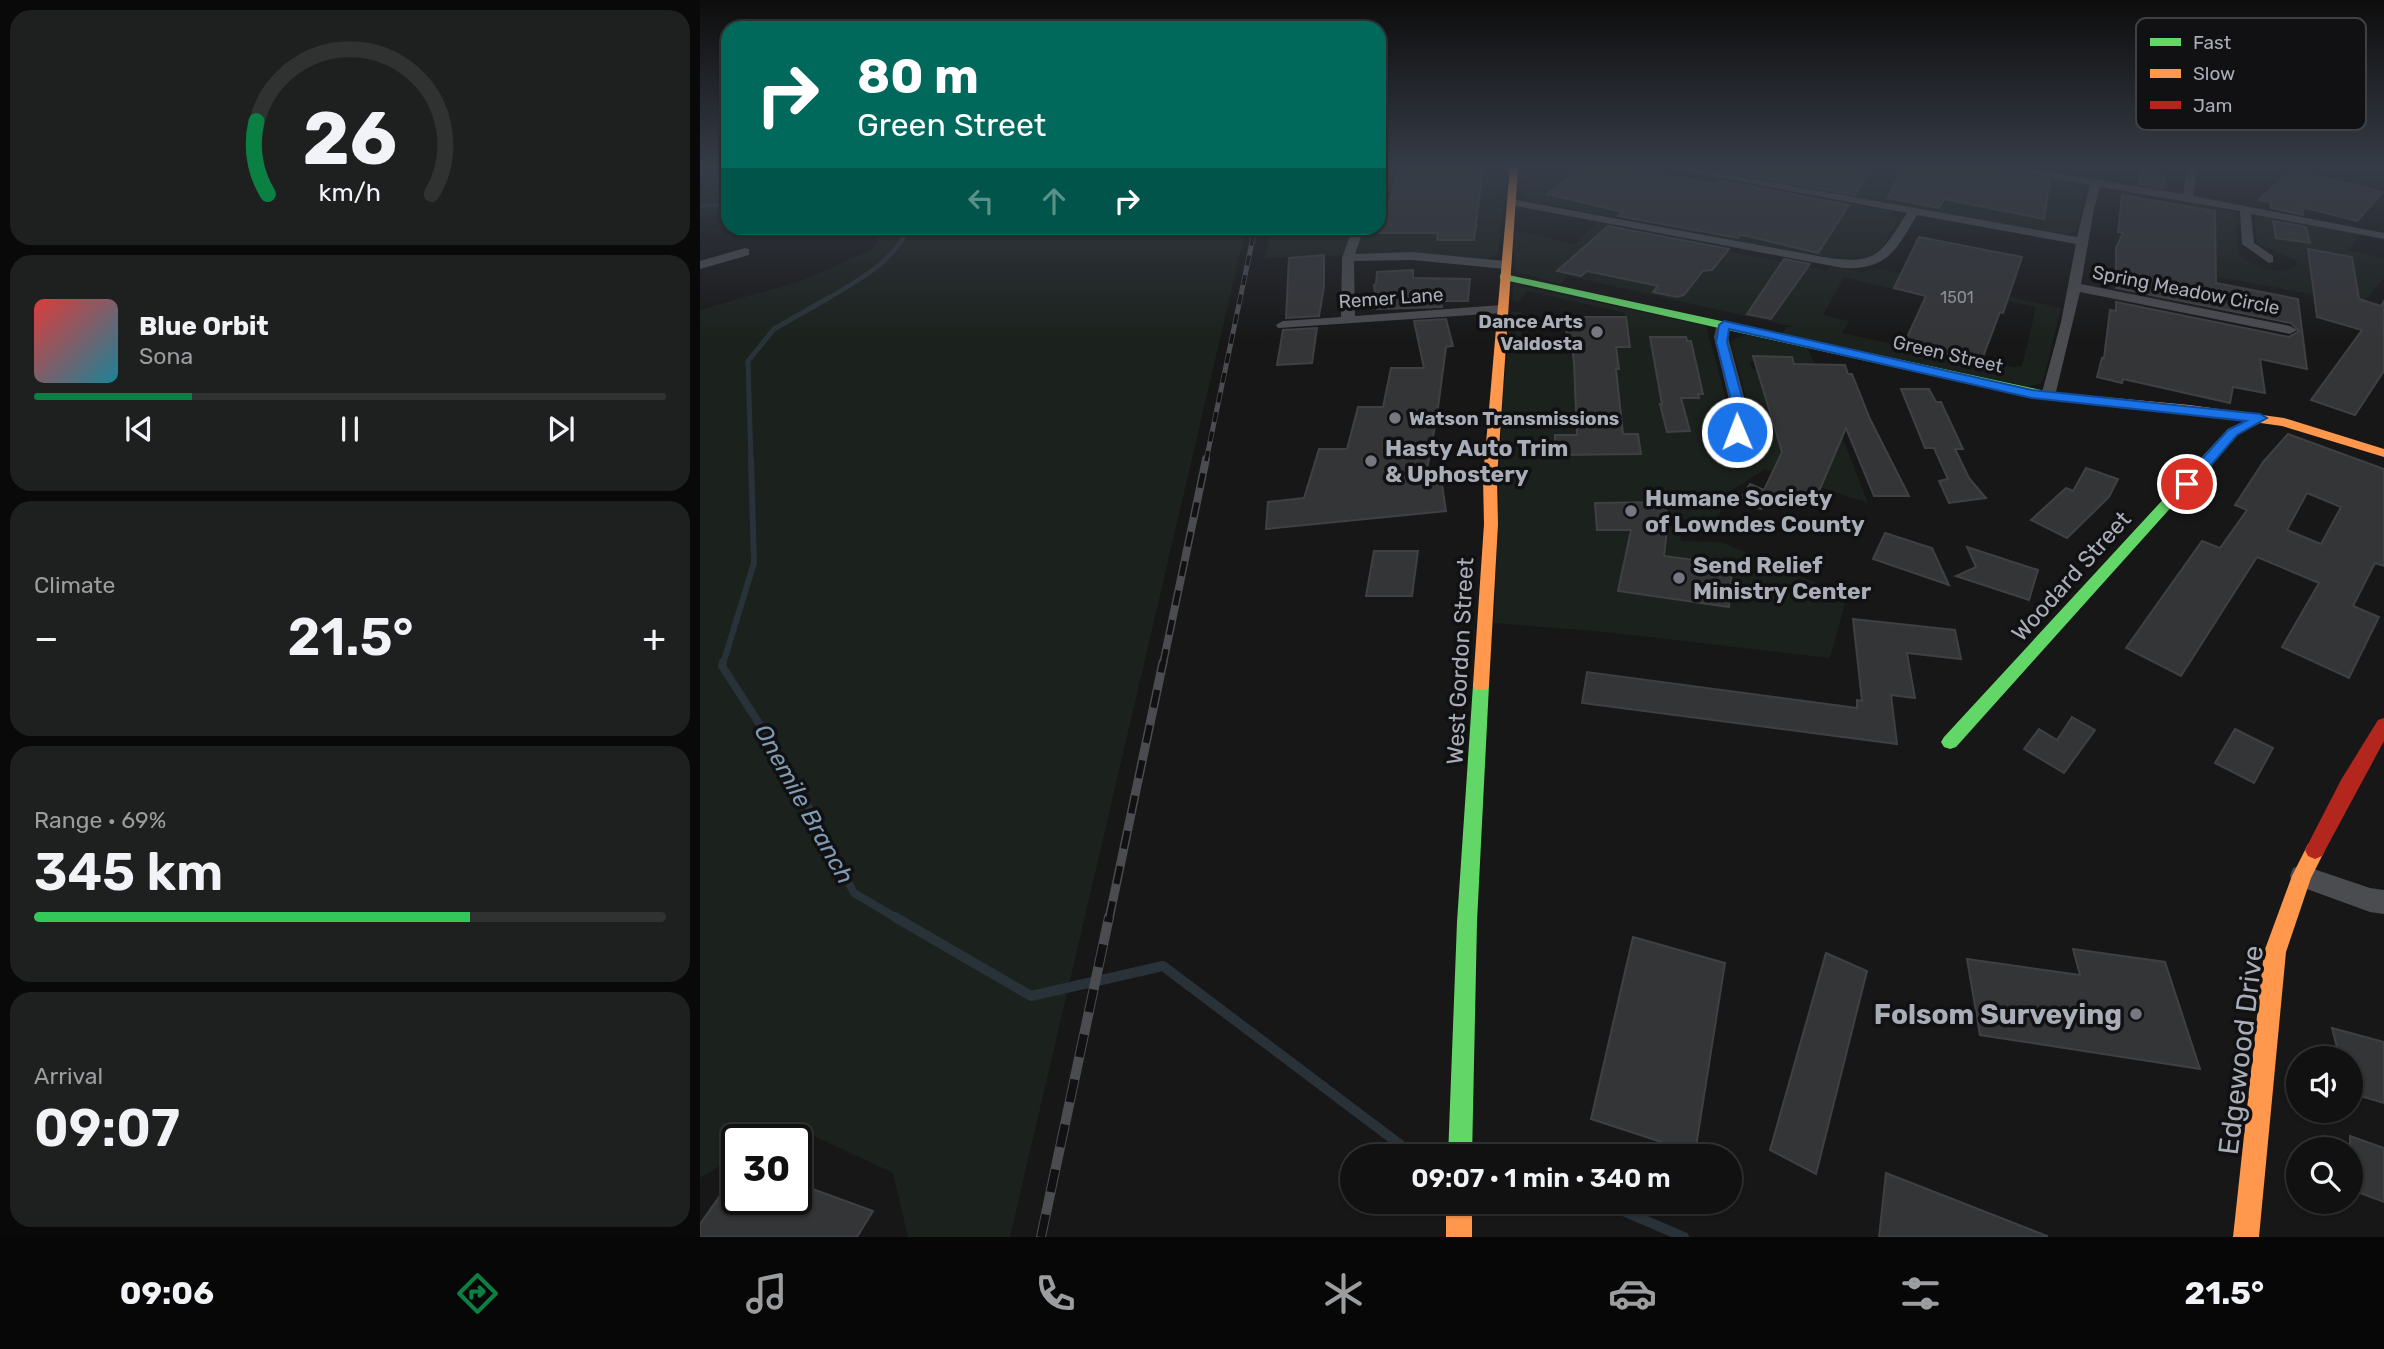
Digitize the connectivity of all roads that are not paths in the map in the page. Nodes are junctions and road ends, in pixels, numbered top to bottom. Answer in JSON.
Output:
{"nodes":[{"id":1,"x":1509,"y":226,"type":"edge"},
{"id":2,"x":1636,"y":226,"type":"edge"},
{"id":3,"x":1904,"y":226,"type":"edge"},
{"id":4,"x":1991,"y":226,"type":"edge"},
{"id":5,"x":2085,"y":226,"type":"edge"},
{"id":6,"x":2246,"y":226,"type":"edge"},
{"id":7,"x":2333,"y":226,"type":"edge"},
{"id":8,"x":1356,"y":235,"type":"edge"},
{"id":9,"x":2384,"y":236,"type":"edge"},
{"id":10,"x":2083,"y":242,"type":"junction"},
{"id":11,"x":745,"y":252,"type":"dead end"},
{"id":12,"x":1348,"y":258,"type":"junction"},
{"id":13,"x":2269,"y":259,"type":"dead end"},
{"id":14,"x":700,"y":265,"type":"edge"},
{"id":15,"x":1505,"y":271,"type":"junction"},
{"id":16,"x":2075,"y":288,"type":"junction"},
{"id":17,"x":1501,"y":309,"type":"junction"},
{"id":18,"x":1348,"y":320,"type":"junction"},
{"id":19,"x":1283,"y":325,"type":"dead end"},
{"id":20,"x":1724,"y":325,"type":"junction"},
{"id":21,"x":2290,"y":330,"type":"dead end"},
{"id":22,"x":2048,"y":396,"type":"junction"},
{"id":23,"x":2260,"y":418,"type":"junction"},
{"id":24,"x":1737,"y":432,"type":"dead end"},
{"id":25,"x":2384,"y":453,"type":"edge"},
{"id":26,"x":2384,"y":725,"type":"edge"},
{"id":27,"x":1950,"y":742,"type":"dead end"},
{"id":28,"x":2302,"y":876,"type":"junction"},
{"id":29,"x":2384,"y":902,"type":"edge"},
{"id":30,"x":1460,"y":1144,"type":"edge"},
{"id":31,"x":1459,"y":1214,"type":"edge"},
{"id":32,"x":1458,"y":1237,"type":"edge"},
{"id":33,"x":2246,"y":1237,"type":"edge"}],
"edges":[{"from":1,"to":15,"type":"street","name":"West Gordon Street"},
{"from":2,"to":3,"type":"street"},
{"from":4,"to":10,"type":"street"},
{"from":5,"to":10,"type":"street"},
{"from":6,"to":13,"type":"street"},
{"from":7,"to":9,"type":"street"},
{"from":8,"to":12,"type":"street"},
{"from":10,"to":16,"type":"street"},
{"from":11,"to":14,"type":"street"},
{"from":12,"to":15,"type":"street"},
{"from":12,"to":18,"type":"street"},
{"from":15,"to":17,"type":"street","name":"West Gordon Street"},
{"from":15,"to":20,"type":"street","name":"Green Street"},
{"from":16,"to":21,"type":"street","name":"Spring Meadow Circle"},
{"from":16,"to":22,"type":"street"},
{"from":17,"to":18,"type":"street","name":"Remer Lane"},
{"from":17,"to":30,"type":"street","name":"West Gordon Street"},
{"from":18,"to":19,"type":"street","name":"Remer Lane"},
{"from":20,"to":22,"type":"street","name":"Green Street"},
{"from":20,"to":24,"type":"street"},
{"from":22,"to":23,"type":"street","name":"Green Street"},
{"from":23,"to":25,"type":"street","name":"Green Street"},
{"from":23,"to":27,"type":"street","name":"Woodard Street"},
{"from":26,"to":28,"type":"street","name":"Edgewood Drive"},
{"from":28,"to":29,"type":"street"},
{"from":28,"to":33,"type":"street","name":"Edgewood Drive"},
{"from":31,"to":32,"type":"street"}]}
